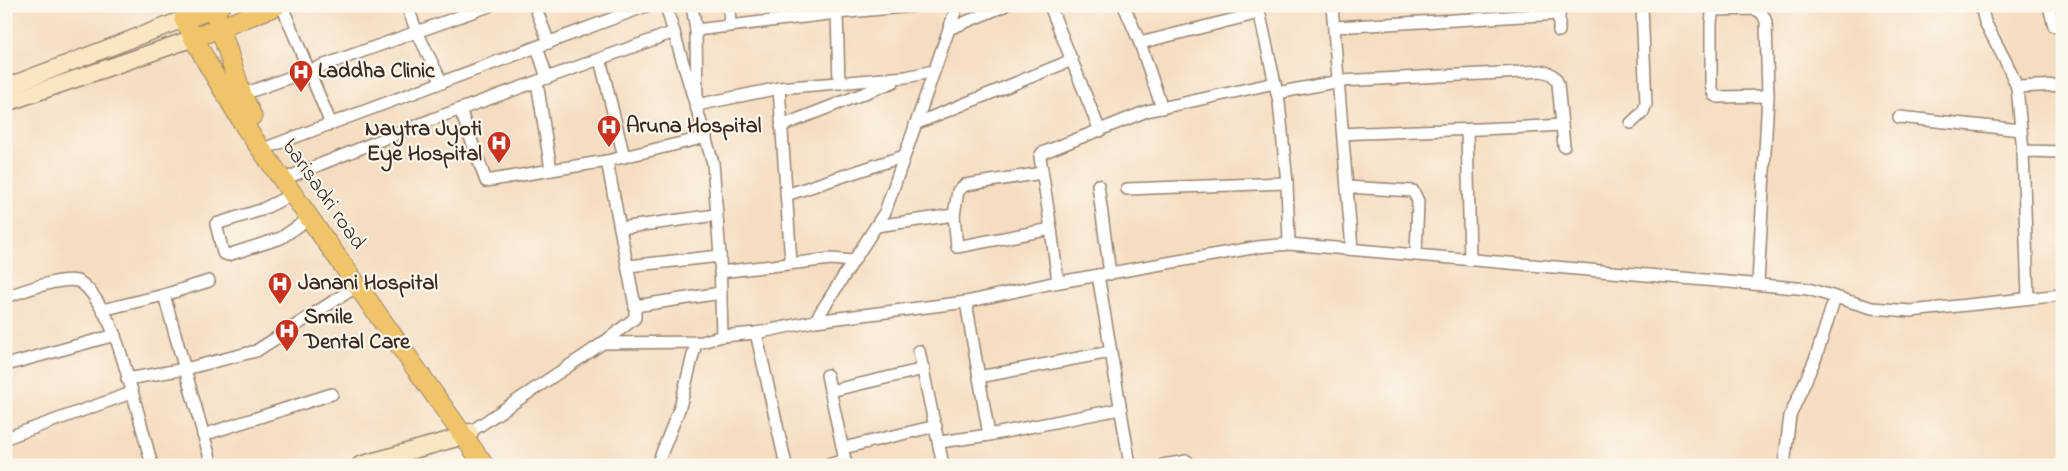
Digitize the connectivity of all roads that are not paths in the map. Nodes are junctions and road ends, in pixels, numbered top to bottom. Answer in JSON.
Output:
{"nodes":[{"id":1,"x":276,"y":6,"type":"edge"},
{"id":2,"x":282,"y":6,"type":"edge"},
{"id":3,"x":408,"y":6,"type":"edge"},
{"id":4,"x":489,"y":6,"type":"edge"},
{"id":5,"x":535,"y":6,"type":"edge"},
{"id":6,"x":646,"y":6,"type":"edge"},
{"id":7,"x":666,"y":6,"type":"edge"},
{"id":8,"x":692,"y":6,"type":"edge"},
{"id":9,"x":729,"y":6,"type":"edge"},
{"id":10,"x":914,"y":6,"type":"edge"},
{"id":11,"x":957,"y":6,"type":"edge"},
{"id":12,"x":1004,"y":6,"type":"edge"},
{"id":13,"x":1050,"y":6,"type":"edge"},
{"id":14,"x":1124,"y":6,"type":"edge"},
{"id":15,"x":1332,"y":6,"type":"edge"},
{"id":16,"x":1642,"y":6,"type":"edge"},
{"id":17,"x":1981,"y":6,"type":"edge"},
{"id":18,"x":2049,"y":6,"type":"edge"},
{"id":19,"x":217,"y":7,"type":"edge"},
{"id":20,"x":1713,"y":8,"type":"edge"},
{"id":21,"x":1258,"y":10,"type":"edge"},
{"id":22,"x":1559,"y":10,"type":"edge"},
{"id":23,"x":837,"y":13,"type":"junction"},
{"id":24,"x":184,"y":19,"type":"junction"},
{"id":25,"x":730,"y":26,"type":"junction"},
{"id":26,"x":221,"y":27,"type":"junction"},
{"id":27,"x":1335,"y":28,"type":"junction"},
{"id":28,"x":949,"y":29,"type":"junction"},
{"id":29,"x":2062,"y":29,"type":"edge"},
{"id":30,"x":696,"y":30,"type":"junction"},
{"id":31,"x":1559,"y":31,"type":"dead end"},
{"id":32,"x":417,"y":32,"type":"junction"},
{"id":33,"x":674,"y":32,"type":"junction"},
{"id":34,"x":194,"y":38,"type":"junction"},
{"id":35,"x":549,"y":42,"type":"junction"},
{"id":36,"x":1140,"y":43,"type":"junction"},
{"id":37,"x":536,"y":47,"type":"junction"},
{"id":38,"x":600,"y":59,"type":"junction"},
{"id":39,"x":1072,"y":60,"type":"junction"},
{"id":40,"x":309,"y":71,"type":"junction"},
{"id":41,"x":934,"y":71,"type":"junction"},
{"id":42,"x":906,"y":77,"type":"junction"},
{"id":43,"x":542,"y":80,"type":"junction"},
{"id":44,"x":1340,"y":81,"type":"junction"},
{"id":45,"x":442,"y":83,"type":"junction"},
{"id":46,"x":839,"y":83,"type":"junction"},
{"id":47,"x":2062,"y":85,"type":"edge"},
{"id":48,"x":30,"y":86,"type":"junction"},
{"id":49,"x":6,"y":87,"type":"edge"},
{"id":50,"x":779,"y":88,"type":"junction"},
{"id":51,"x":1276,"y":88,"type":"junction"},
{"id":52,"x":2017,"y":88,"type":"junction"},
{"id":53,"x":1768,"y":96,"type":"junction"},
{"id":54,"x":235,"y":97,"type":"junction"},
{"id":55,"x":6,"y":102,"type":"edge"},
{"id":56,"x":697,"y":105,"type":"junction"},
{"id":57,"x":1162,"y":108,"type":"junction"},
{"id":58,"x":460,"y":109,"type":"junction"},
{"id":59,"x":1899,"y":117,"type":"dead end"},
{"id":60,"x":1630,"y":123,"type":"dead end"},
{"id":61,"x":331,"y":124,"type":"junction"},
{"id":62,"x":915,"y":124,"type":"junction"},
{"id":63,"x":1562,"y":125,"type":"junction"},
{"id":64,"x":781,"y":126,"type":"junction"},
{"id":65,"x":1467,"y":130,"type":"junction"},
{"id":66,"x":2021,"y":130,"type":"junction"},
{"id":67,"x":1100,"y":131,"type":"junction"},
{"id":68,"x":1343,"y":134,"type":"junction"},
{"id":69,"x":706,"y":137,"type":"junction"},
{"id":70,"x":1564,"y":146,"type":"dead end"},
{"id":71,"x":266,"y":148,"type":"junction"},
{"id":72,"x":2022,"y":151,"type":"junction"},
{"id":73,"x":2062,"y":152,"type":"edge"},
{"id":74,"x":904,"y":156,"type":"junction"},
{"id":75,"x":624,"y":157,"type":"junction"},
{"id":76,"x":607,"y":161,"type":"junction"},
{"id":77,"x":551,"y":170,"type":"junction"},
{"id":78,"x":1042,"y":173,"type":"junction"},
{"id":79,"x":289,"y":183,"type":"junction"},
{"id":80,"x":1287,"y":183,"type":"junction"},
{"id":81,"x":1098,"y":185,"type":"dead end"},
{"id":82,"x":1347,"y":187,"type":"junction"},
{"id":83,"x":1127,"y":189,"type":"dead end"},
{"id":84,"x":786,"y":195,"type":"junction"},
{"id":85,"x":716,"y":215,"type":"junction"},
{"id":86,"x":954,"y":215,"type":"junction"},
{"id":87,"x":310,"y":218,"type":"junction"},
{"id":88,"x":876,"y":226,"type":"junction"},
{"id":89,"x":621,"y":228,"type":"junction"},
{"id":90,"x":1051,"y":229,"type":"junction"},
{"id":91,"x":1289,"y":244,"type":"junction"},
{"id":92,"x":1352,"y":249,"type":"junction"},
{"id":93,"x":1416,"y":255,"type":"junction"},
{"id":94,"x":720,"y":256,"type":"junction"},
{"id":95,"x":1470,"y":260,"type":"junction"},
{"id":96,"x":854,"y":261,"type":"junction"},
{"id":97,"x":792,"y":263,"type":"junction"},
{"id":98,"x":628,"y":266,"type":"junction"},
{"id":99,"x":720,"y":272,"type":"junction"},
{"id":100,"x":1110,"y":274,"type":"junction"},
{"id":101,"x":1098,"y":276,"type":"junction"},
{"id":102,"x":209,"y":281,"type":"dead end"},
{"id":103,"x":1058,"y":282,"type":"junction"},
{"id":104,"x":1758,"y":284,"type":"junction"},
{"id":105,"x":363,"y":291,"type":"junction"},
{"id":106,"x":721,"y":293,"type":"junction"},
{"id":107,"x":164,"y":295,"type":"junction"},
{"id":108,"x":2062,"y":295,"type":"edge"},
{"id":109,"x":6,"y":296,"type":"edge"},
{"id":110,"x":1835,"y":297,"type":"junction"},
{"id":111,"x":2028,"y":298,"type":"junction"},
{"id":112,"x":966,"y":302,"type":"junction"},
{"id":113,"x":635,"y":306,"type":"junction"},
{"id":114,"x":102,"y":310,"type":"junction"},
{"id":115,"x":815,"y":321,"type":"junction"},
{"id":116,"x":756,"y":332,"type":"junction"},
{"id":117,"x":115,"y":335,"type":"junction"},
{"id":118,"x":722,"y":336,"type":"junction"},
{"id":119,"x":696,"y":342,"type":"junction"},
{"id":120,"x":603,"y":344,"type":"junction"},
{"id":121,"x":919,"y":351,"type":"dead end"},
{"id":122,"x":1110,"y":352,"type":"junction"},
{"id":123,"x":6,"y":365,"type":"edge"},
{"id":124,"x":924,"y":369,"type":"junction"},
{"id":125,"x":185,"y":370,"type":"junction"},
{"id":126,"x":827,"y":375,"type":"dead end"},
{"id":127,"x":979,"y":376,"type":"junction"},
{"id":128,"x":127,"y":379,"type":"junction"},
{"id":129,"x":830,"y":391,"type":"junction"},
{"id":130,"x":132,"y":393,"type":"junction"},
{"id":131,"x":332,"y":394,"type":"dead end"},
{"id":132,"x":1120,"y":408,"type":"junction"},
{"id":133,"x":936,"y":426,"type":"junction"},
{"id":134,"x":467,"y":434,"type":"junction"},
{"id":135,"x":203,"y":435,"type":"junction"},
{"id":136,"x":988,"y":435,"type":"junction"},
{"id":137,"x":6,"y":438,"type":"edge"},
{"id":138,"x":940,"y":442,"type":"junction"},
{"id":139,"x":843,"y":448,"type":"junction"},
{"id":140,"x":1187,"y":461,"type":"dead end"},
{"id":141,"x":846,"y":463,"type":"edge"},
{"id":142,"x":152,"y":465,"type":"edge"},
{"id":143,"x":212,"y":465,"type":"edge"},
{"id":144,"x":360,"y":465,"type":"edge"},
{"id":145,"x":484,"y":465,"type":"edge"},
{"id":146,"x":494,"y":465,"type":"edge"},
{"id":147,"x":657,"y":465,"type":"edge"},
{"id":148,"x":786,"y":465,"type":"edge"},
{"id":149,"x":828,"y":465,"type":"edge"},
{"id":150,"x":943,"y":465,"type":"edge"},
{"id":151,"x":1130,"y":465,"type":"edge"},
{"id":152,"x":1163,"y":465,"type":"edge"},
{"id":153,"x":1784,"y":465,"type":"edge"}],
"edges":[{"from":1,"to":26,"type":"main road"},
{"from":2,"to":40,"type":"street"},
{"from":3,"to":32,"type":"street"},
{"from":4,"to":32,"type":"street"},
{"from":5,"to":35,"type":"street"},
{"from":6,"to":35,"type":"street"},
{"from":7,"to":33,"type":"street"},
{"from":8,"to":30,"type":"street"},
{"from":9,"to":25,"type":"street"},
{"from":10,"to":23,"type":"street"},
{"from":11,"to":28,"type":"street"},
{"from":12,"to":28,"type":"street"},
{"from":13,"to":39,"type":"street"},
{"from":14,"to":36,"type":"street"},
{"from":15,"to":27,"type":"street"},
{"from":16,"to":60,"type":"street"},
{"from":17,"to":52,"type":"street"},
{"from":18,"to":29,"type":"street"},
{"from":19,"to":24,"type":"main road"},
{"from":19,"to":26,"type":"main road"},
{"from":20,"to":53,"type":"street"},
{"from":20,"to":53,"type":"street"},
{"from":21,"to":36,"type":"street"},
{"from":21,"to":51,"type":"street"},
{"from":22,"to":27,"type":"street"},
{"from":22,"to":31,"type":"street"},
{"from":23,"to":25,"type":"street"},
{"from":23,"to":46,"type":"street"},
{"from":24,"to":34,"type":"main road","name":"barisadri road"},
{"from":24,"to":48,"type":"main road"},
{"from":25,"to":30,"type":"street"},
{"from":26,"to":34,"type":"main road"},
{"from":26,"to":54,"type":"main road"},
{"from":27,"to":44,"type":"street"},
{"from":28,"to":41,"type":"street"},
{"from":30,"to":56,"type":"street"},
{"from":32,"to":40,"type":"street"},
{"from":32,"to":45,"type":"street"},
{"from":33,"to":38,"type":"street"},
{"from":33,"to":56,"type":"street"},
{"from":34,"to":48,"type":"main road"},
{"from":34,"to":54,"type":"main road","name":"barisadri road"},
{"from":35,"to":37,"type":"street"},
{"from":36,"to":57,"type":"street"},
{"from":37,"to":43,"type":"street"},
{"from":37,"to":45,"type":"street"},
{"from":38,"to":43,"type":"street"},
{"from":38,"to":75,"type":"street"},
{"from":39,"to":62,"type":"street"},
{"from":39,"to":67,"type":"street"},
{"from":40,"to":54,"type":"street"},
{"from":40,"to":61,"type":"street"},
{"from":41,"to":42,"type":"street"},
{"from":41,"to":62,"type":"street"},
{"from":42,"to":46,"type":"street"},
{"from":42,"to":64,"type":"street"},
{"from":43,"to":58,"type":"street"},
{"from":43,"to":77,"type":"street"},
{"from":44,"to":51,"type":"street"},
{"from":44,"to":63,"type":"street"},
{"from":44,"to":68,"type":"street"},
{"from":45,"to":61,"type":"street"},
{"from":46,"to":50,"type":"street"},
{"from":47,"to":52,"type":"street"},
{"from":48,"to":49,"type":"main road"},
{"from":48,"to":55,"type":"main road"},
{"from":50,"to":56,"type":"street"},
{"from":50,"to":64,"type":"street"},
{"from":51,"to":57,"type":"street"},
{"from":51,"to":80,"type":"street"},
{"from":52,"to":66,"type":"street"},
{"from":53,"to":104,"type":"street"},
{"from":54,"to":71,"type":"main road","name":"barisadri road"},
{"from":54,"to":71,"type":"main road","name":"barisadri road"},
{"from":56,"to":69,"type":"street"},
{"from":57,"to":67,"type":"street"},
{"from":58,"to":77,"type":"street"},
{"from":58,"to":79,"type":"street"},
{"from":59,"to":66,"type":"street"},
{"from":61,"to":71,"type":"street"},
{"from":62,"to":74,"type":"street"},
{"from":63,"to":65,"type":"street"},
{"from":63,"to":70,"type":"street"},
{"from":64,"to":84,"type":"street"},
{"from":65,"to":68,"type":"street"},
{"from":65,"to":95,"type":"street"},
{"from":66,"to":72,"type":"street"},
{"from":67,"to":78,"type":"street"},
{"from":68,"to":82,"type":"street"},
{"from":69,"to":75,"type":"street"},
{"from":69,"to":85,"type":"street"},
{"from":71,"to":79,"type":"main road","name":"barisadri road"},
{"from":72,"to":73,"type":"street"},
{"from":72,"to":111,"type":"street"},
{"from":74,"to":84,"type":"street"},
{"from":74,"to":88,"type":"street"},
{"from":75,"to":76,"type":"street"},
{"from":76,"to":77,"type":"street"},
{"from":76,"to":89,"type":"street"},
{"from":78,"to":86,"type":"street"},
{"from":78,"to":90,"type":"street"},
{"from":79,"to":87,"type":"main road","name":"barisadri road"},
{"from":79,"to":87,"type":"street"},
{"from":79,"to":105,"type":"main road","name":"barisadri road"},
{"from":80,"to":83,"type":"street"},
{"from":80,"to":91,"type":"street"},
{"from":81,"to":100,"type":"street"},
{"from":82,"to":92,"type":"street"},
{"from":82,"to":93,"type":"street"},
{"from":84,"to":97,"type":"street"},
{"from":85,"to":89,"type":"street"},
{"from":85,"to":94,"type":"street"},
{"from":86,"to":88,"type":"street"},
{"from":86,"to":90,"type":"street"},
{"from":87,"to":105,"type":"main road","name":"barisadri road"},
{"from":88,"to":96,"type":"street"},
{"from":89,"to":98,"type":"street"},
{"from":90,"to":103,"type":"street"},
{"from":91,"to":92,"type":"street"},
{"from":91,"to":100,"type":"street"},
{"from":92,"to":93,"type":"street"},
{"from":93,"to":95,"type":"street"},
{"from":94,"to":98,"type":"street"},
{"from":94,"to":99,"type":"street"},
{"from":95,"to":104,"type":"street"},
{"from":96,"to":97,"type":"street"},
{"from":96,"to":115,"type":"street"},
{"from":97,"to":99,"type":"street"},
{"from":98,"to":113,"type":"street"},
{"from":99,"to":106,"type":"street"},
{"from":100,"to":101,"type":"street"},
{"from":101,"to":103,"type":"street"},
{"from":101,"to":122,"type":"street"},
{"from":102,"to":107,"type":"street"},
{"from":103,"to":112,"type":"street"},
{"from":104,"to":110,"type":"street"},
{"from":105,"to":125,"type":"street"},
{"from":105,"to":134,"type":"main road","name":"barisadri road"},
{"from":106,"to":113,"type":"street"},
{"from":106,"to":118,"type":"street"},
{"from":107,"to":114,"type":"street"},
{"from":107,"to":125,"type":"street"},
{"from":108,"to":111,"type":"street"},
{"from":109,"to":114,"type":"street"},
{"from":110,"to":111,"type":"street"},
{"from":110,"to":153,"type":"street"},
{"from":112,"to":115,"type":"street"},
{"from":112,"to":127,"type":"street"},
{"from":113,"to":120,"type":"street"},
{"from":114,"to":117,"type":"street"},
{"from":115,"to":116,"type":"street"},
{"from":116,"to":118,"type":"street"},
{"from":116,"to":148,"type":"street"},
{"from":117,"to":123,"type":"street"},
{"from":117,"to":128,"type":"street"},
{"from":118,"to":119,"type":"street"},
{"from":119,"to":120,"type":"street"},
{"from":119,"to":147,"type":"street"},
{"from":120,"to":134,"type":"street"},
{"from":121,"to":124,"type":"street"},
{"from":122,"to":127,"type":"street"},
{"from":122,"to":132,"type":"street"},
{"from":124,"to":129,"type":"street"},
{"from":124,"to":133,"type":"street"},
{"from":125,"to":128,"type":"street"},
{"from":125,"to":135,"type":"street"},
{"from":126,"to":129,"type":"street"},
{"from":127,"to":136,"type":"street"},
{"from":128,"to":130,"type":"street"},
{"from":129,"to":139,"type":"street"},
{"from":130,"to":137,"type":"street"},
{"from":130,"to":142,"type":"street"},
{"from":131,"to":135,"type":"street"},
{"from":132,"to":136,"type":"street"},
{"from":132,"to":151,"type":"street"},
{"from":133,"to":138,"type":"street"},
{"from":133,"to":139,"type":"street"},
{"from":134,"to":144,"type":"main road"},
{"from":134,"to":145,"type":"main road","name":"barisadri road"},
{"from":134,"to":146,"type":"main road","name":"barisadri road"},
{"from":135,"to":143,"type":"street"},
{"from":136,"to":138,"type":"street"},
{"from":138,"to":150,"type":"street"},
{"from":139,"to":141,"type":"street"},
{"from":140,"to":152,"type":"street"},
{"from":141,"to":149,"type":"street"}]}
